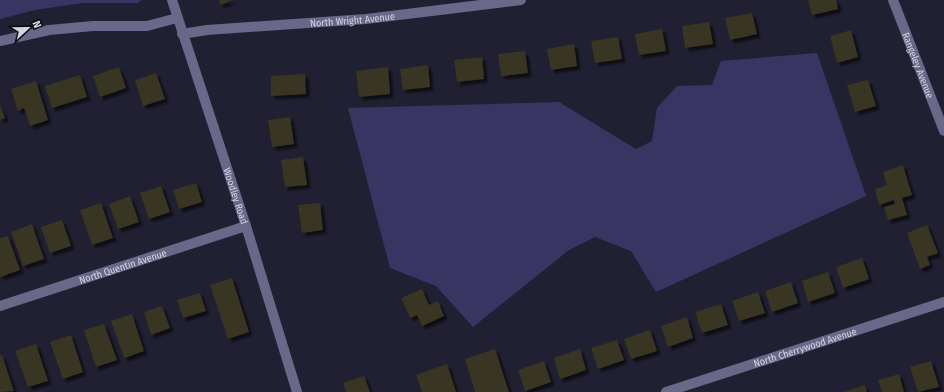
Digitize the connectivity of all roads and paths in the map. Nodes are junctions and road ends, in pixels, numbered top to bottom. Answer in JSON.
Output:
{"nodes":[{"id":1,"x":172,"y":0,"type":"edge"},
{"id":2,"x":521,"y":0,"type":"edge"},
{"id":3,"x":893,"y":0,"type":"edge"},
{"id":4,"x":177,"y":18,"type":"junction"},
{"id":5,"x":182,"y":34,"type":"junction"},
{"id":6,"x":0,"y":41,"type":"edge"},
{"id":7,"x":944,"y":131,"type":"edge"},
{"id":8,"x":246,"y":226,"type":"junction"},
{"id":9,"x":944,"y":302,"type":"edge"},
{"id":10,"x":0,"y":306,"type":"edge"},
{"id":11,"x":297,"y":392,"type":"edge"},
{"id":12,"x":666,"y":392,"type":"edge"}],
"edges":[{"from":1,"to":4,"type":"street","name":"Woodley Road"},
{"from":2,"to":5,"type":"street","name":"North Wright Avenue"},
{"from":3,"to":7,"type":"street","name":"Rangeley Avenue"},
{"from":4,"to":5,"type":"street","name":"Woodley Road"},
{"from":4,"to":6,"type":"street"},
{"from":5,"to":8,"type":"street","name":"Woodley Road"},
{"from":8,"to":10,"type":"street","name":"North Quentin Avenue"},
{"from":8,"to":11,"type":"street","name":"Woodley Road"},
{"from":9,"to":12,"type":"street","name":"North Cherrywood Avenue"}]}
